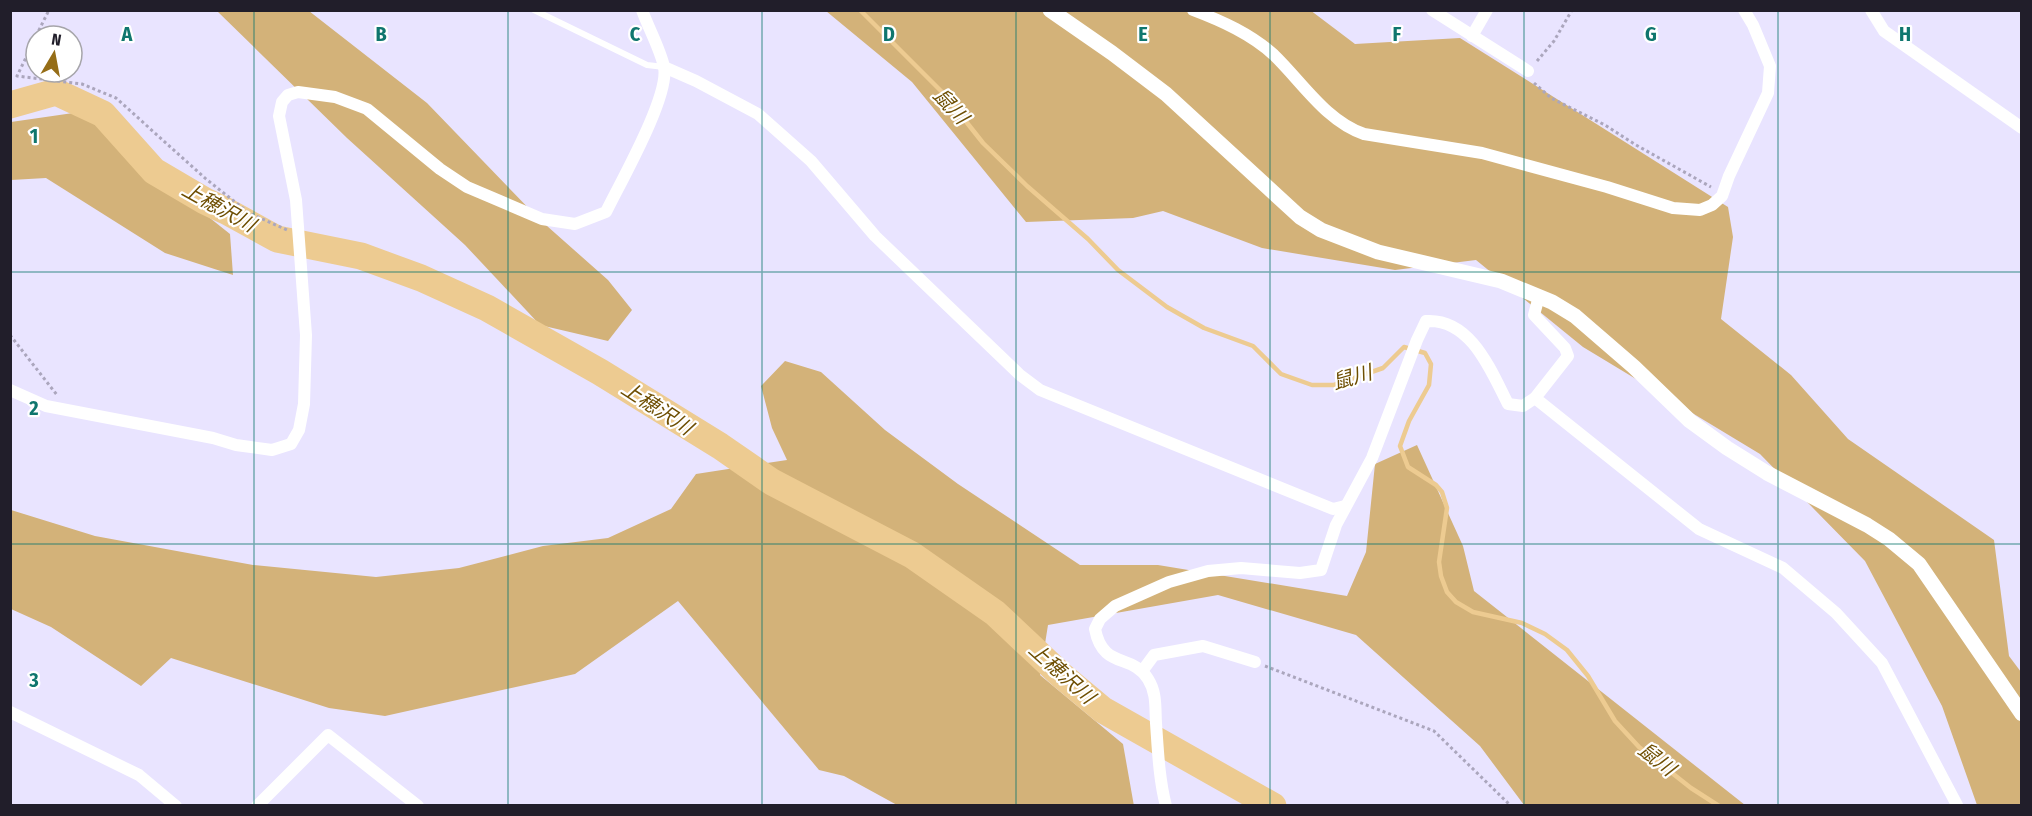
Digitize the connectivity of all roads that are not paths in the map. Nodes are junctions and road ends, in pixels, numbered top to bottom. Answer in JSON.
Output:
{"nodes":[{"id":1,"x":534,"y":10,"type":"edge"},
{"id":2,"x":642,"y":10,"type":"edge"},
{"id":3,"x":1050,"y":10,"type":"edge"},
{"id":4,"x":1193,"y":10,"type":"edge"},
{"id":5,"x":1432,"y":10,"type":"edge"},
{"id":6,"x":1487,"y":10,"type":"edge"},
{"id":7,"x":1744,"y":10,"type":"edge"},
{"id":8,"x":1871,"y":10,"type":"edge"},
{"id":9,"x":1472,"y":36,"type":"junction"},
{"id":10,"x":664,"y":67,"type":"junction"},
{"id":11,"x":1528,"y":71,"type":"road end"},
{"id":12,"x":2022,"y":128,"type":"edge"},
{"id":13,"x":1539,"y":296,"type":"junction"},
{"id":14,"x":10,"y":390,"type":"edge"},
{"id":15,"x":1535,"y":398,"type":"junction"},
{"id":16,"x":1345,"y":506,"type":"junction"},
{"id":17,"x":1255,"y":662,"type":"road end"},
{"id":18,"x":1143,"y":670,"type":"junction"},
{"id":19,"x":10,"y":712,"type":"edge"},
{"id":20,"x":2022,"y":714,"type":"edge"},
{"id":21,"x":1957,"y":804,"type":"edge"},
{"id":22,"x":176,"y":806,"type":"edge"},
{"id":23,"x":257,"y":806,"type":"edge"},
{"id":24,"x":418,"y":806,"type":"edge"},
{"id":25,"x":1166,"y":806,"type":"edge"}],
"edges":[{"from":1,"to":10,"type":"lane"},
{"from":2,"to":10,"type":"street"},
{"from":3,"to":13,"type":"street"},
{"from":4,"to":7,"type":"street"},
{"from":5,"to":9,"type":"street"},
{"from":6,"to":9,"type":"street"},
{"from":8,"to":12,"type":"street"},
{"from":9,"to":11,"type":"street"},
{"from":10,"to":14,"type":"street"},
{"from":10,"to":16,"type":"street"},
{"from":13,"to":15,"type":"street"},
{"from":13,"to":20,"type":"street"},
{"from":15,"to":16,"type":"street"},
{"from":15,"to":21,"type":"street"},
{"from":16,"to":18,"type":"street"},
{"from":17,"to":18,"type":"street"},
{"from":18,"to":25,"type":"street"},
{"from":19,"to":22,"type":"street"},
{"from":23,"to":24,"type":"street"}]}
